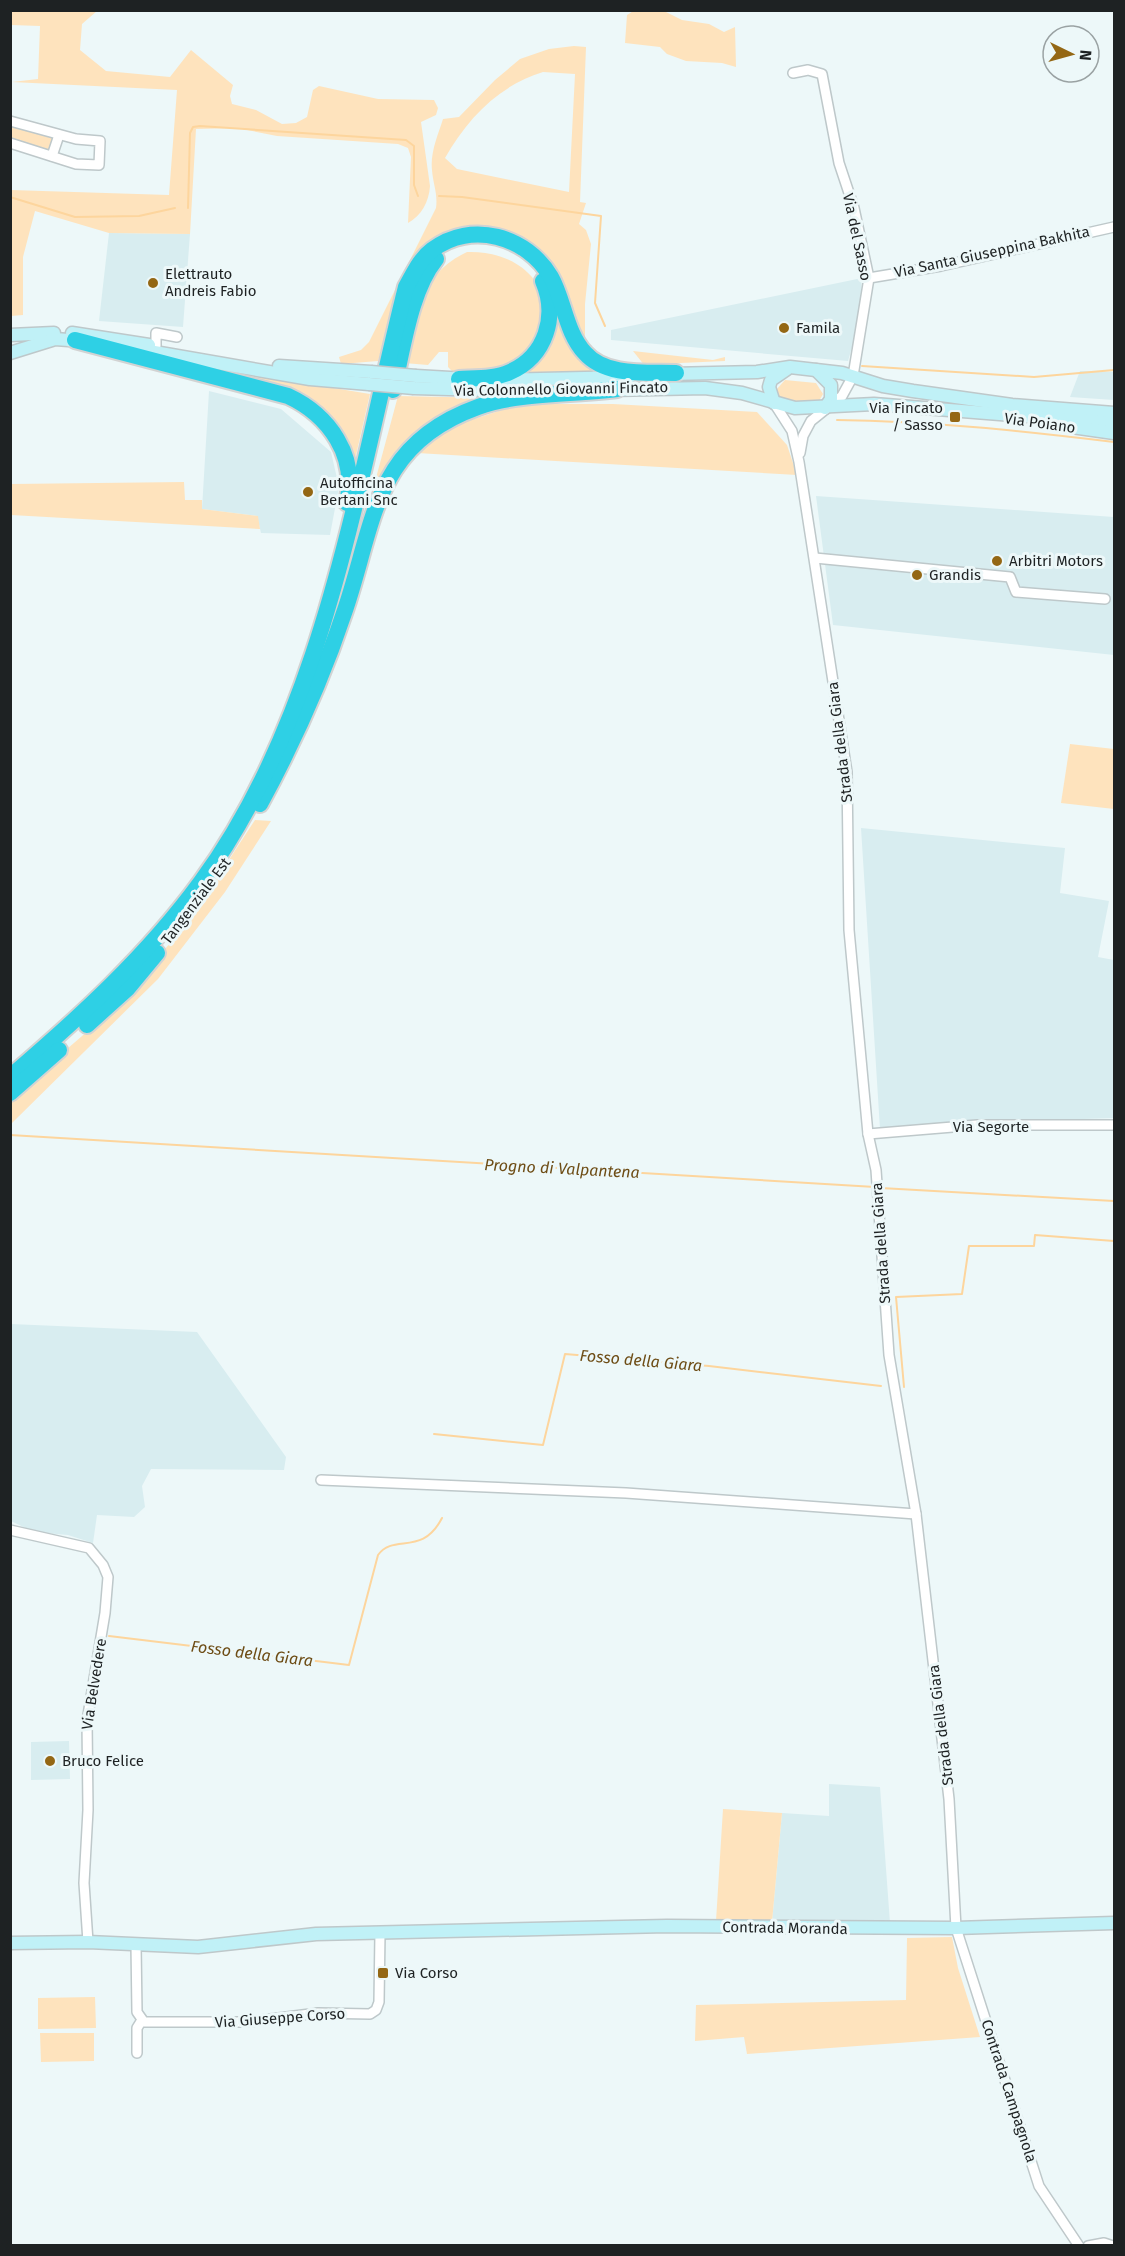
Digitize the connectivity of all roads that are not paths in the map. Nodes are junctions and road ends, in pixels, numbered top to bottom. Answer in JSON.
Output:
{"nodes":[{"id":1,"x":793,"y":73,"type":"dead end"},
{"id":2,"x":10,"y":121,"type":"edge"},
{"id":3,"x":59,"y":135,"type":"junction"},
{"id":4,"x":10,"y":143,"type":"edge"},
{"id":5,"x":52,"y":156,"type":"junction"},
{"id":6,"x":1114,"y":227,"type":"edge"},
{"id":7,"x":869,"y":278,"type":"junction"},
{"id":8,"x":10,"y":335,"type":"edge"},
{"id":9,"x":177,"y":337,"type":"dead end"},
{"id":10,"x":75,"y":340,"type":"junction"},
{"id":11,"x":10,"y":341,"type":"edge"},
{"id":12,"x":156,"y":346,"type":"junction"},
{"id":13,"x":10,"y":347,"type":"edge"},
{"id":14,"x":10,"y":353,"type":"edge"},
{"id":15,"x":790,"y":366,"type":"junction"},
{"id":16,"x":816,"y":369,"type":"junction"},
{"id":17,"x":676,"y":374,"type":"junction"},
{"id":18,"x":853,"y":376,"type":"junction"},
{"id":19,"x":370,"y":378,"type":"junction"},
{"id":20,"x":459,"y":379,"type":"junction"},
{"id":21,"x":415,"y":382,"type":"junction"},
{"id":22,"x":617,"y":389,"type":"junction"},
{"id":23,"x":774,"y":403,"type":"junction"},
{"id":24,"x":825,"y":408,"type":"junction"},
{"id":25,"x":966,"y":411,"type":"junction"},
{"id":26,"x":1114,"y":413,"type":"edge"},
{"id":27,"x":1114,"y":423,"type":"edge"},
{"id":28,"x":1114,"y":433,"type":"edge"},
{"id":29,"x":799,"y":462,"type":"junction"},
{"id":30,"x":815,"y":558,"type":"junction"},
{"id":31,"x":1105,"y":599,"type":"dead end"},
{"id":32,"x":317,"y":647,"type":"junction"},
{"id":33,"x":324,"y":667,"type":"junction"},
{"id":34,"x":10,"y":1077,"type":"edge"},
{"id":35,"x":10,"y":1093,"type":"edge"},
{"id":36,"x":1114,"y":1125,"type":"edge"},
{"id":37,"x":868,"y":1134,"type":"junction"},
{"id":38,"x":321,"y":1480,"type":"dead end"},
{"id":39,"x":916,"y":1514,"type":"junction"},
{"id":40,"x":10,"y":1530,"type":"edge"},
{"id":41,"x":1114,"y":1923,"type":"edge"},
{"id":42,"x":956,"y":1928,"type":"junction"},
{"id":43,"x":380,"y":1933,"type":"junction"},
{"id":44,"x":10,"y":1942,"type":"edge"},
{"id":45,"x":88,"y":1942,"type":"junction"},
{"id":46,"x":136,"y":1944,"type":"junction"},
{"id":47,"x":142,"y":2020,"type":"junction"},
{"id":48,"x":137,"y":2052,"type":"dead end"},
{"id":49,"x":1079,"y":2246,"type":"edge"},
{"id":50,"x":1088,"y":2246,"type":"edge"},
{"id":51,"x":1113,"y":2246,"type":"edge"}],
"edges":[{"from":1,"to":7,"type":"street","name":"Via del Sasso"},
{"from":2,"to":3,"type":"street"},
{"from":3,"to":5,"type":"street"},
{"from":3,"to":5,"type":"street"},
{"from":4,"to":5,"type":"street"},
{"from":6,"to":7,"type":"street","name":"Via Santa Giuseppina Bakhita"},
{"from":7,"to":18,"type":"street","name":"Via del Sasso"},
{"from":8,"to":12,"type":"main road","name":"Via Colonnello Giovanni Fincato"},
{"from":9,"to":12,"type":"street"},
{"from":10,"to":14,"type":"main road","name":"Via Colonnello Giovanni Fincato"},
{"from":10,"to":19,"type":"main road","name":"Via Colonnello Giovanni Fincato"},
{"from":10,"to":32,"type":"highway"},
{"from":11,"to":13,"type":"main road"},
{"from":12,"to":19,"type":"main road","name":"Via Colonnello Giovanni Fincato"},
{"from":15,"to":16,"type":"main road","name":"Via Colonnello Giovanni Fincato"},
{"from":15,"to":17,"type":"main road","name":"Via Colonnello Giovanni Fincato"},
{"from":15,"to":23,"type":"main road"},
{"from":16,"to":18,"type":"main road","name":"Via Colonnello Giovanni Fincato"},
{"from":16,"to":24,"type":"main road"},
{"from":17,"to":20,"type":"main road","name":"Via Colonnello Giovanni Fincato"},
{"from":17,"to":32,"type":"highway"},
{"from":18,"to":24,"type":"street","name":"Via del Sasso"},
{"from":18,"to":26,"type":"main road","name":"Via Colonnello Giovanni Fincato"},
{"from":19,"to":21,"type":"main road","name":"Via Colonnello Giovanni Fincato","bridge":true},
{"from":20,"to":21,"type":"main road","name":"Via Colonnello Giovanni Fincato"},
{"from":20,"to":33,"type":"highway"},
{"from":21,"to":22,"type":"main road","name":"Via Colonnello Giovanni Fincato"},
{"from":22,"to":23,"type":"main road","name":"Via Colonnello Giovanni Fincato"},
{"from":22,"to":33,"type":"highway"},
{"from":23,"to":24,"type":"main road","name":"Via Colonnello Giovanni Fincato"},
{"from":23,"to":29,"type":"street","name":"Strada della Giara"},
{"from":24,"to":25,"type":"main road","name":"Via Colonnello Giovanni Fincato"},
{"from":24,"to":29,"type":"street","name":"Strada della Giara"},
{"from":25,"to":27,"type":"main road","name":"Via Colonnello Giovanni Fincato"},
{"from":25,"to":28,"type":"main road","name":"Via Poiano"},
{"from":29,"to":30,"type":"street","name":"Strada della Giara"},
{"from":30,"to":31,"type":"street"},
{"from":30,"to":37,"type":"street","name":"Strada della Giara"},
{"from":32,"to":34,"type":"highway","name":"Tangenziale Est"},
{"from":33,"to":35,"type":"highway","name":"Tangenziale Est"},
{"from":36,"to":37,"type":"street","name":"Via Segorte"},
{"from":37,"to":39,"type":"street","name":"Strada della Giara"},
{"from":38,"to":39,"type":"street"},
{"from":39,"to":42,"type":"street","name":"Strada della Giara"},
{"from":40,"to":45,"type":"street","name":"Via Belvedere"},
{"from":41,"to":42,"type":"main road","name":"Contrada Moranda"},
{"from":42,"to":43,"type":"main road","name":"Contrada Moranda"},
{"from":42,"to":49,"type":"street","name":"Contrada Campagnola"},
{"from":43,"to":46,"type":"main road"},
{"from":43,"to":47,"type":"street","name":"Via Giuseppe Corso"},
{"from":44,"to":45,"type":"main road"},
{"from":45,"to":46,"type":"main road"},
{"from":46,"to":47,"type":"street"},
{"from":47,"to":48,"type":"street"},
{"from":50,"to":51,"type":"street"}]}
